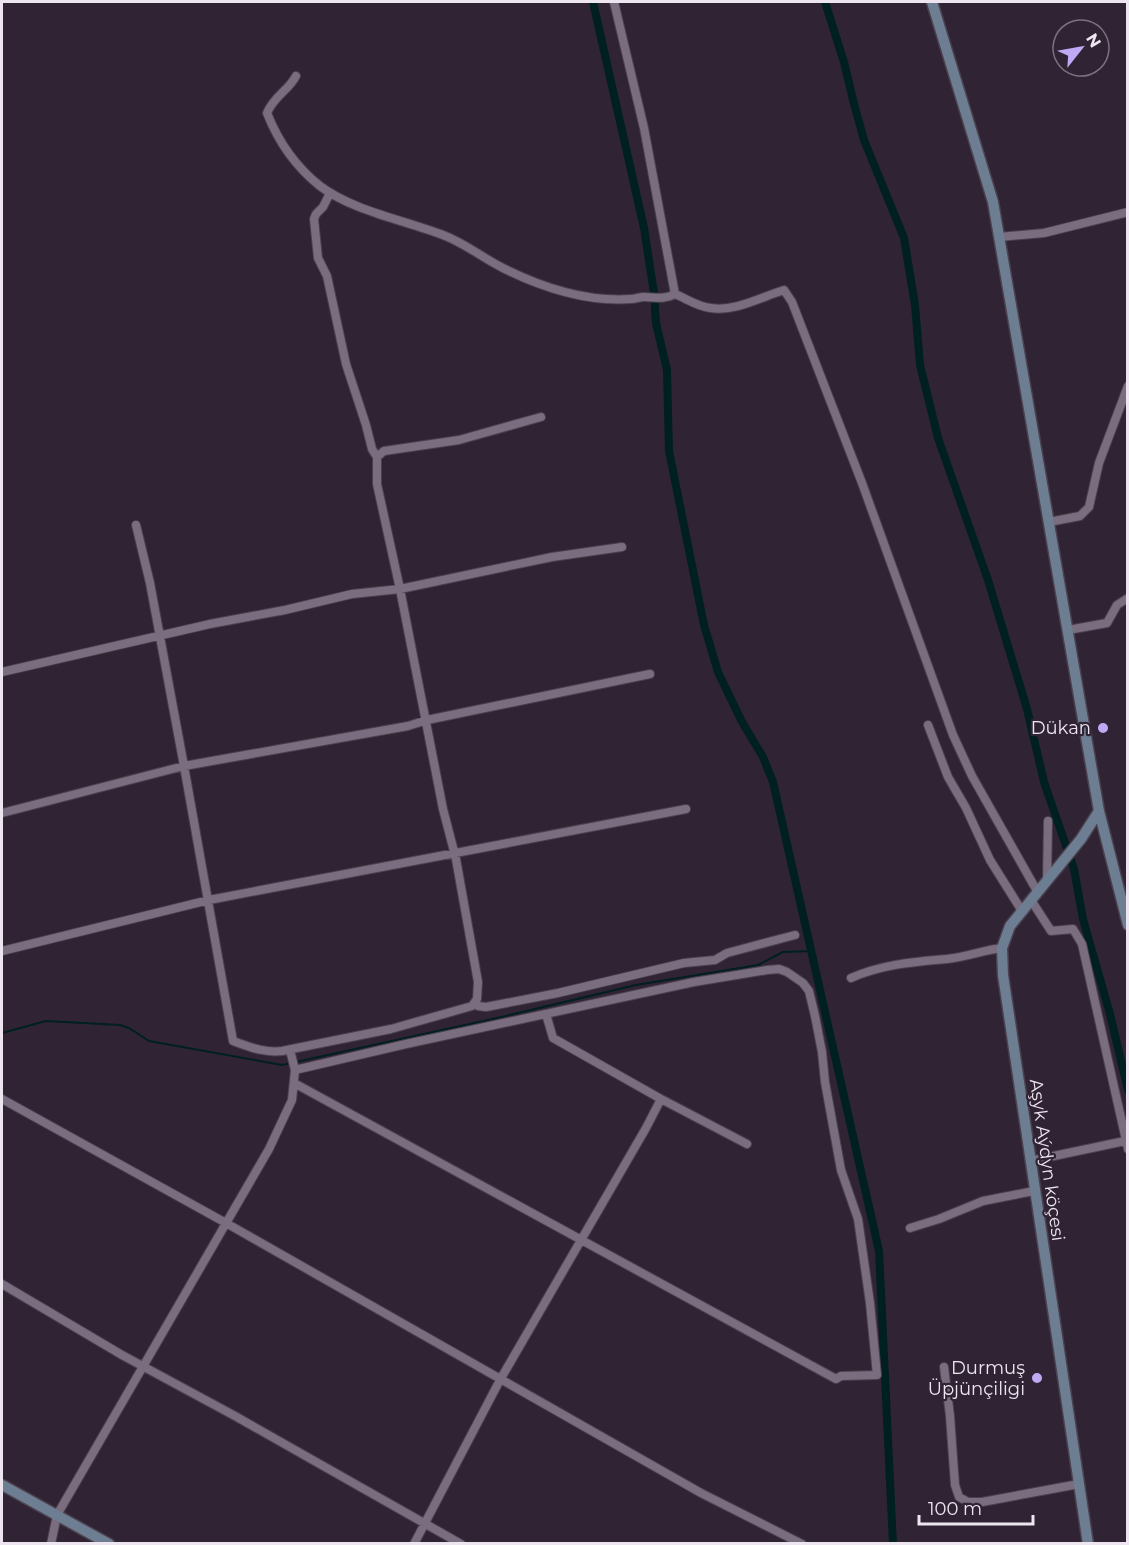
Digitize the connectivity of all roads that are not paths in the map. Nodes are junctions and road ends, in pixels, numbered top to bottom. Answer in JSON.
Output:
{"nodes":[{"id":1,"x":614,"y":2,"type":"edge"},
{"id":2,"x":932,"y":2,"type":"edge"},
{"id":3,"x":296,"y":76,"type":"dead end"},
{"id":4,"x":328,"y":195,"type":"junction"},
{"id":5,"x":1128,"y":212,"type":"edge"},
{"id":6,"x":999,"y":237,"type":"junction"},
{"id":7,"x":675,"y":294,"type":"junction"},
{"id":8,"x":1128,"y":386,"type":"edge"},
{"id":9,"x":541,"y":417,"type":"dead end"},
{"id":10,"x":377,"y":457,"type":"junction"},
{"id":11,"x":1049,"y":522,"type":"junction"},
{"id":12,"x":136,"y":525,"type":"dead end"},
{"id":13,"x":622,"y":546,"type":"dead end"},
{"id":14,"x":400,"y":589,"type":"junction"},
{"id":15,"x":1128,"y":598,"type":"edge"},
{"id":16,"x":1068,"y":630,"type":"junction"},
{"id":17,"x":160,"y":636,"type":"junction"},
{"id":18,"x":2,"y":672,"type":"edge"},
{"id":19,"x":650,"y":674,"type":"dead end"},
{"id":20,"x":425,"y":721,"type":"junction"},
{"id":21,"x":928,"y":725,"type":"dead end"},
{"id":22,"x":184,"y":766,"type":"junction"},
{"id":23,"x":686,"y":809,"type":"dead end"},
{"id":24,"x":1099,"y":811,"type":"junction"},
{"id":25,"x":2,"y":813,"type":"edge"},
{"id":26,"x":1048,"y":821,"type":"dead end"},
{"id":27,"x":454,"y":852,"type":"junction"},
{"id":28,"x":1050,"y":878,"type":"junction"},
{"id":29,"x":1034,"y":896,"type":"junction"},
{"id":30,"x":209,"y":900,"type":"junction"},
{"id":31,"x":1022,"y":911,"type":"junction"},
{"id":32,"x":1128,"y":925,"type":"edge"},
{"id":33,"x":795,"y":935,"type":"dead end"},
{"id":34,"x":1002,"y":948,"type":"junction"},
{"id":35,"x":2,"y":951,"type":"edge"},
{"id":36,"x":851,"y":978,"type":"dead end"},
{"id":37,"x":475,"y":1002,"type":"junction"},
{"id":38,"x":546,"y":1014,"type":"junction"},
{"id":39,"x":290,"y":1052,"type":"junction"},
{"id":40,"x":295,"y":1069,"type":"junction"},
{"id":41,"x":294,"y":1083,"type":"junction"},
{"id":42,"x":2,"y":1099,"type":"edge"},
{"id":43,"x":661,"y":1100,"type":"junction"},
{"id":44,"x":747,"y":1144,"type":"dead end"},
{"id":45,"x":1126,"y":1145,"type":"edge"},
{"id":46,"x":1030,"y":1161,"type":"junction"},
{"id":47,"x":1034,"y":1191,"type":"junction"},
{"id":48,"x":226,"y":1223,"type":"junction"},
{"id":49,"x":910,"y":1228,"type":"dead end"},
{"id":50,"x":581,"y":1239,"type":"junction"},
{"id":51,"x":2,"y":1284,"type":"edge"},
{"id":52,"x":143,"y":1366,"type":"junction"},
{"id":53,"x":944,"y":1367,"type":"dead end"},
{"id":54,"x":500,"y":1380,"type":"junction"},
{"id":55,"x":1079,"y":1484,"type":"junction"},
{"id":56,"x":2,"y":1485,"type":"edge"},
{"id":57,"x":57,"y":1515,"type":"junction"},
{"id":58,"x":425,"y":1523,"type":"junction"},
{"id":59,"x":105,"y":1542,"type":"edge"},
{"id":60,"x":51,"y":1544,"type":"edge"},
{"id":61,"x":414,"y":1544,"type":"edge"},
{"id":62,"x":461,"y":1544,"type":"edge"},
{"id":63,"x":802,"y":1544,"type":"edge"},
{"id":64,"x":1088,"y":1544,"type":"edge"}],
"edges":[{"from":1,"to":7,"type":"street"},
{"from":2,"to":6,"type":"main road"},
{"from":3,"to":4,"type":"street"},
{"from":4,"to":7,"type":"street"},
{"from":4,"to":10,"type":"street"},
{"from":5,"to":6,"type":"street"},
{"from":6,"to":11,"type":"main road"},
{"from":7,"to":29,"type":"street"},
{"from":8,"to":11,"type":"street"},
{"from":9,"to":10,"type":"street"},
{"from":10,"to":14,"type":"street"},
{"from":11,"to":16,"type":"main road"},
{"from":12,"to":17,"type":"street"},
{"from":13,"to":14,"type":"street"},
{"from":14,"to":17,"type":"street"},
{"from":14,"to":20,"type":"street"},
{"from":15,"to":16,"type":"street"},
{"from":16,"to":24,"type":"main road"},
{"from":17,"to":18,"type":"street"},
{"from":17,"to":22,"type":"street"},
{"from":19,"to":20,"type":"street"},
{"from":20,"to":22,"type":"street"},
{"from":20,"to":27,"type":"street"},
{"from":21,"to":31,"type":"street"},
{"from":22,"to":25,"type":"street"},
{"from":22,"to":30,"type":"street"},
{"from":23,"to":27,"type":"street"},
{"from":24,"to":28,"type":"main road","name":"Aşyk Aýdyn köçesi"},
{"from":24,"to":32,"type":"main road"},
{"from":26,"to":28,"type":"street"},
{"from":27,"to":30,"type":"street"},
{"from":27,"to":37,"type":"street"},
{"from":28,"to":29,"type":"main road","name":"Aşyk Aýdyn köçesi"},
{"from":29,"to":31,"type":"main road","name":"Aşyk Aýdyn köçesi"},
{"from":29,"to":45,"type":"street"},
{"from":30,"to":35,"type":"street"},
{"from":30,"to":39,"type":"street"},
{"from":31,"to":34,"type":"main road","name":"Aşyk Aýdyn köçesi"},
{"from":33,"to":37,"type":"street"},
{"from":34,"to":36,"type":"street"},
{"from":34,"to":46,"type":"main road","name":"Aşyk Aýdyn köçesi"},
{"from":37,"to":39,"type":"street"},
{"from":38,"to":40,"type":"street"},
{"from":38,"to":43,"type":"street"},
{"from":38,"to":50,"type":"street"},
{"from":39,"to":40,"type":"street"},
{"from":40,"to":41,"type":"street"},
{"from":41,"to":48,"type":"street"},
{"from":41,"to":50,"type":"street"},
{"from":42,"to":48,"type":"street"},
{"from":43,"to":44,"type":"street"},
{"from":43,"to":50,"type":"street"},
{"from":45,"to":46,"type":"street"},
{"from":46,"to":47,"type":"main road","name":"Aşyk Aýdyn köçesi"},
{"from":47,"to":49,"type":"street"},
{"from":47,"to":55,"type":"main road","name":"Aşyk Aýdyn köçesi"},
{"from":48,"to":52,"type":"street"},
{"from":48,"to":54,"type":"street"},
{"from":50,"to":54,"type":"street"},
{"from":51,"to":52,"type":"street"},
{"from":52,"to":57,"type":"street"},
{"from":52,"to":58,"type":"street"},
{"from":53,"to":55,"type":"street"},
{"from":54,"to":58,"type":"street"},
{"from":54,"to":63,"type":"street"},
{"from":55,"to":64,"type":"main road","name":"Aşyk Aýdyn köçesi"},
{"from":56,"to":57,"type":"main road"},
{"from":57,"to":59,"type":"main road"},
{"from":57,"to":60,"type":"street"},
{"from":58,"to":61,"type":"street"},
{"from":58,"to":62,"type":"street"}]}
